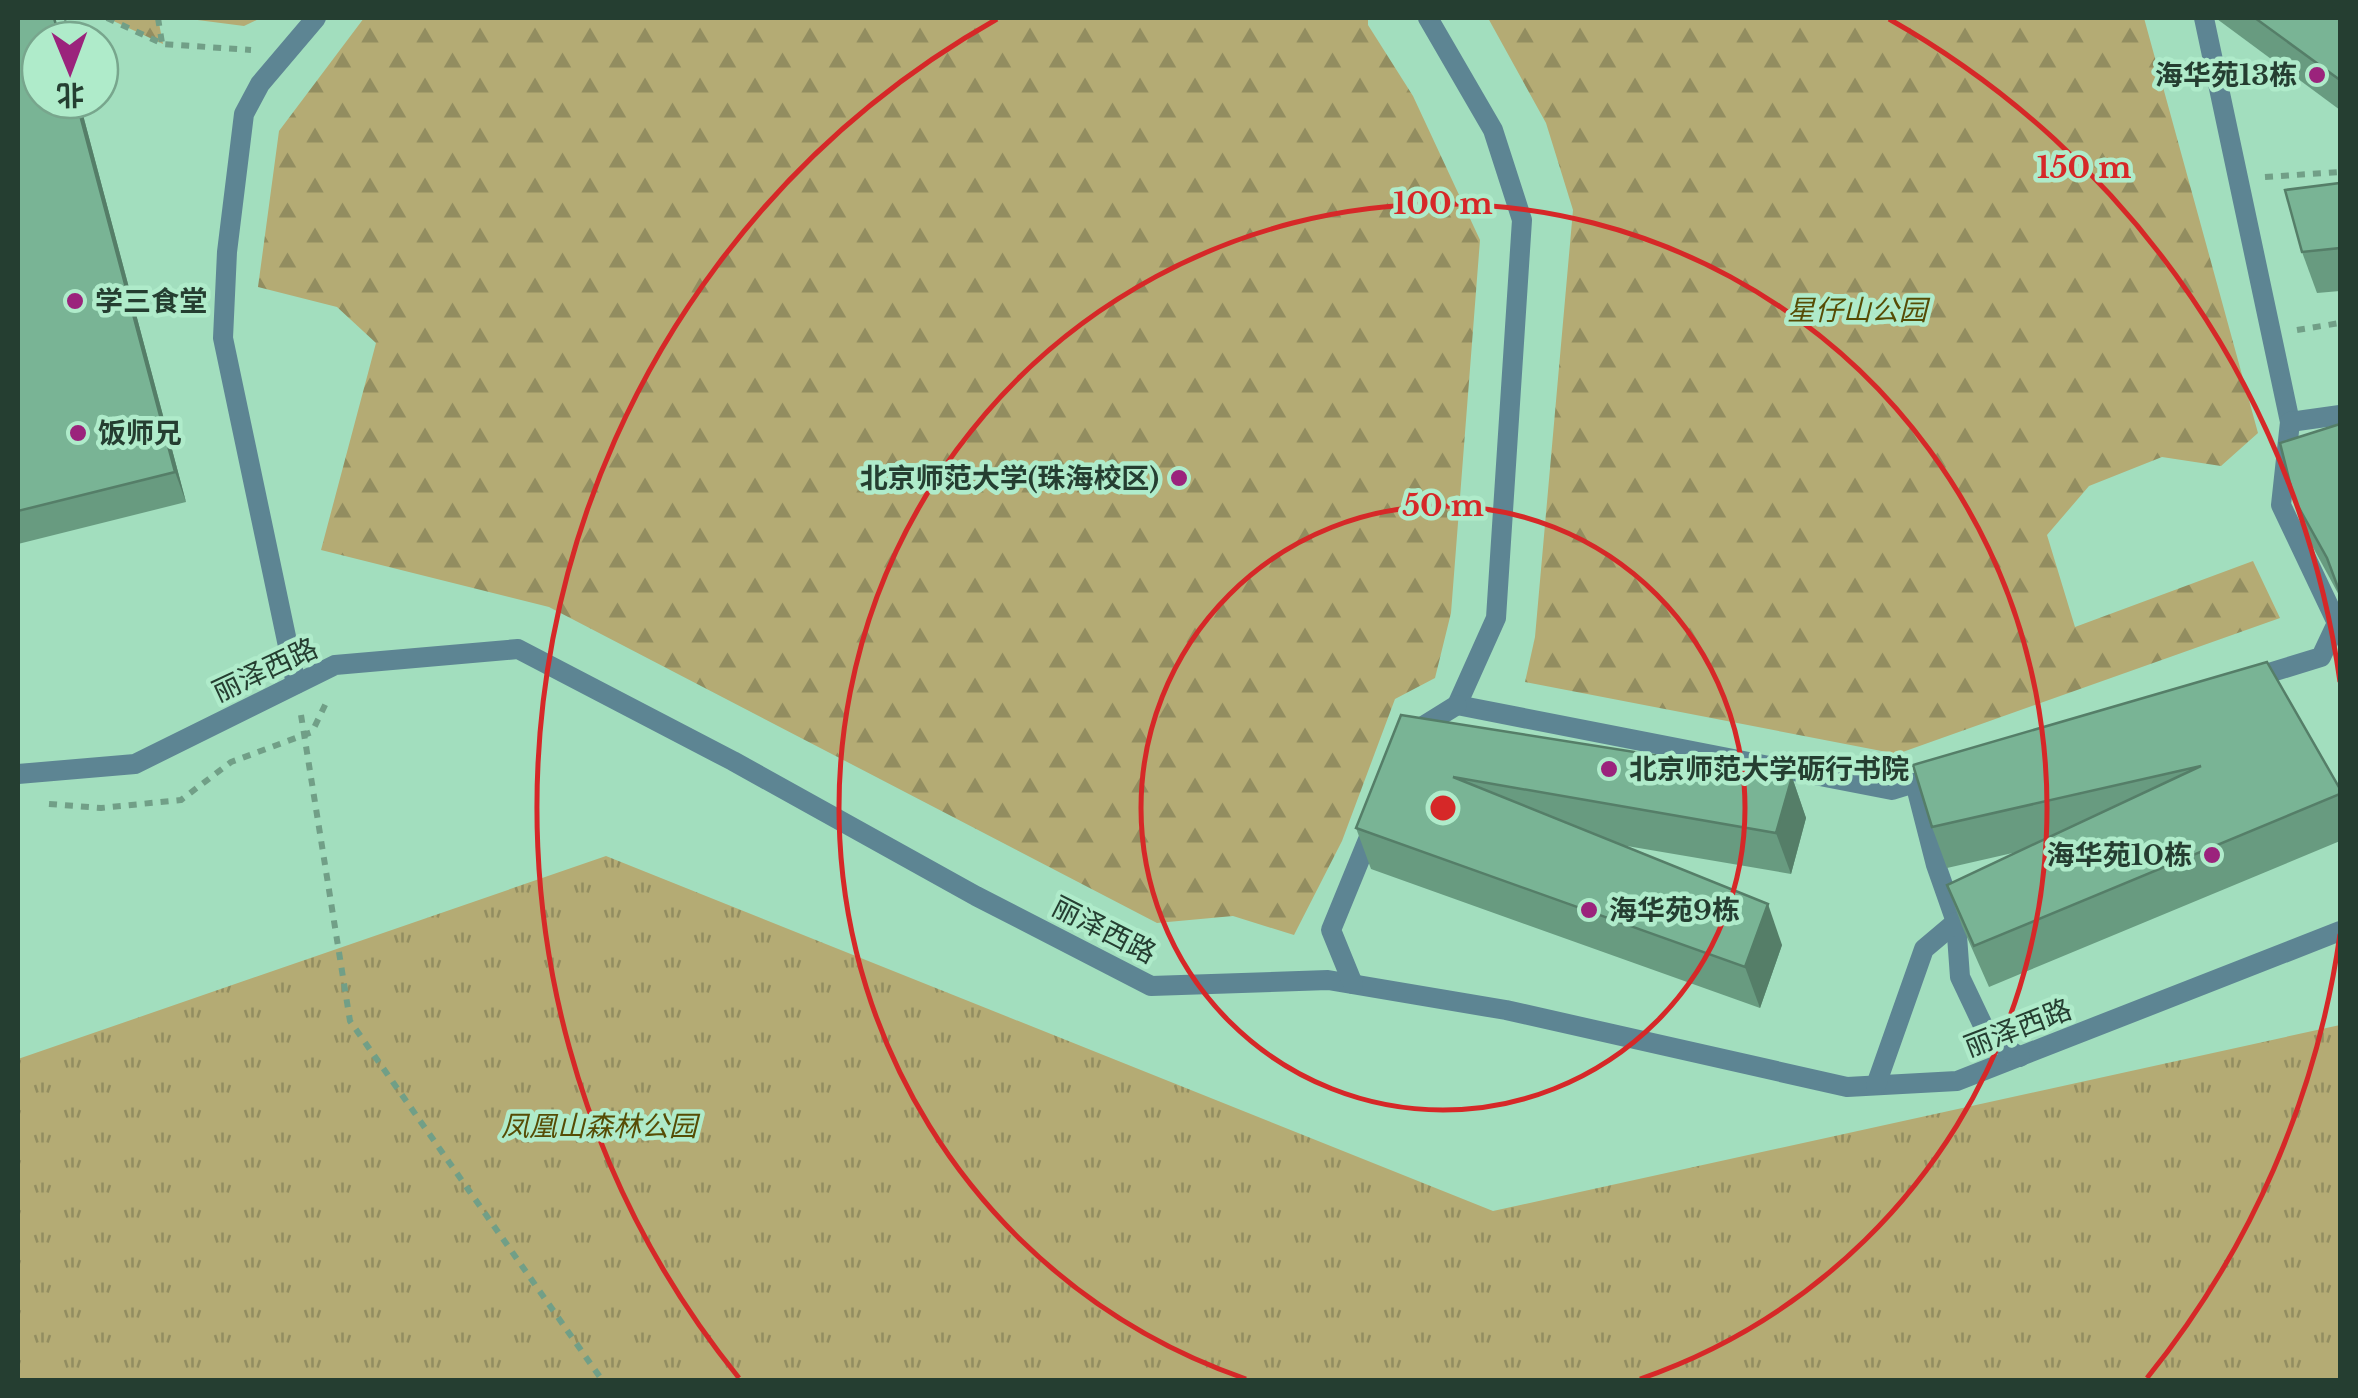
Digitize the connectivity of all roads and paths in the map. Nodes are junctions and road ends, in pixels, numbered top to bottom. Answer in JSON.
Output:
{"nodes":[{"id":1,"x":108,"y":18,"type":"edge"},
{"id":2,"x":158,"y":18,"type":"edge"},
{"id":3,"x":316,"y":18,"type":"edge"},
{"id":4,"x":1428,"y":18,"type":"edge"},
{"id":5,"x":2204,"y":18,"type":"edge"},
{"id":6,"x":162,"y":44,"type":"junction"},
{"id":7,"x":287,"y":52,"type":"junction"},
{"id":8,"x":2340,"y":172,"type":"edge"},
{"id":9,"x":2238,"y":178,"type":"junction"},
{"id":10,"x":2340,"y":323,"type":"edge"},
{"id":11,"x":2271,"y":334,"type":"junction"},
{"id":12,"x":2340,"y":415,"type":"edge"},
{"id":13,"x":2290,"y":422,"type":"junction"},
{"id":14,"x":2335,"y":645,"type":"edge"},
{"id":15,"x":296,"y":684,"type":"junction"},
{"id":16,"x":2228,"y":685,"type":"edge"},
{"id":17,"x":1457,"y":705,"type":"junction"},
{"id":18,"x":1404,"y":750,"type":"edge"},
{"id":19,"x":1952,"y":772,"type":"edge"},
{"id":20,"x":18,"y":774,"type":"edge"},
{"id":21,"x":1915,"y":783,"type":"junction"},
{"id":22,"x":1382,"y":804,"type":"edge"},
{"id":23,"x":1956,"y":922,"type":"junction"},
{"id":24,"x":2340,"y":931,"type":"edge"},
{"id":25,"x":1353,"y":984,"type":"junction"},
{"id":26,"x":2020,"y":1057,"type":"junction"},
{"id":27,"x":1876,"y":1085,"type":"junction"},
{"id":28,"x":602,"y":1380,"type":"edge"}],
"edges":[{"from":1,"to":6,"type":"path"},
{"from":2,"to":6,"type":"path"},
{"from":3,"to":7,"type":"lane"},
{"from":4,"to":17,"type":"lane"},
{"from":5,"to":9,"type":"lane"},
{"from":6,"to":7,"type":"path"},
{"from":7,"to":15,"type":"lane"},
{"from":8,"to":9,"type":"path"},
{"from":9,"to":11,"type":"lane"},
{"from":10,"to":11,"type":"path"},
{"from":11,"to":13,"type":"lane"},
{"from":12,"to":13,"type":"lane"},
{"from":13,"to":14,"type":"lane"},
{"from":14,"to":16,"type":"lane"},
{"from":15,"to":20,"type":"lane","name":"丽泽西路"},
{"from":15,"to":25,"type":"lane","name":"丽泽西路"},
{"from":15,"to":28,"type":"path"},
{"from":17,"to":18,"type":"lane"},
{"from":17,"to":21,"type":"lane"},
{"from":19,"to":21,"type":"lane"},
{"from":21,"to":23,"type":"lane"},
{"from":22,"to":25,"type":"lane"},
{"from":23,"to":26,"type":"lane"},
{"from":23,"to":27,"type":"lane"},
{"from":24,"to":26,"type":"lane","name":"丽泽西路"},
{"from":25,"to":27,"type":"lane","name":"丽泽西路"},
{"from":26,"to":27,"type":"lane","name":"丽泽西路"}]}
